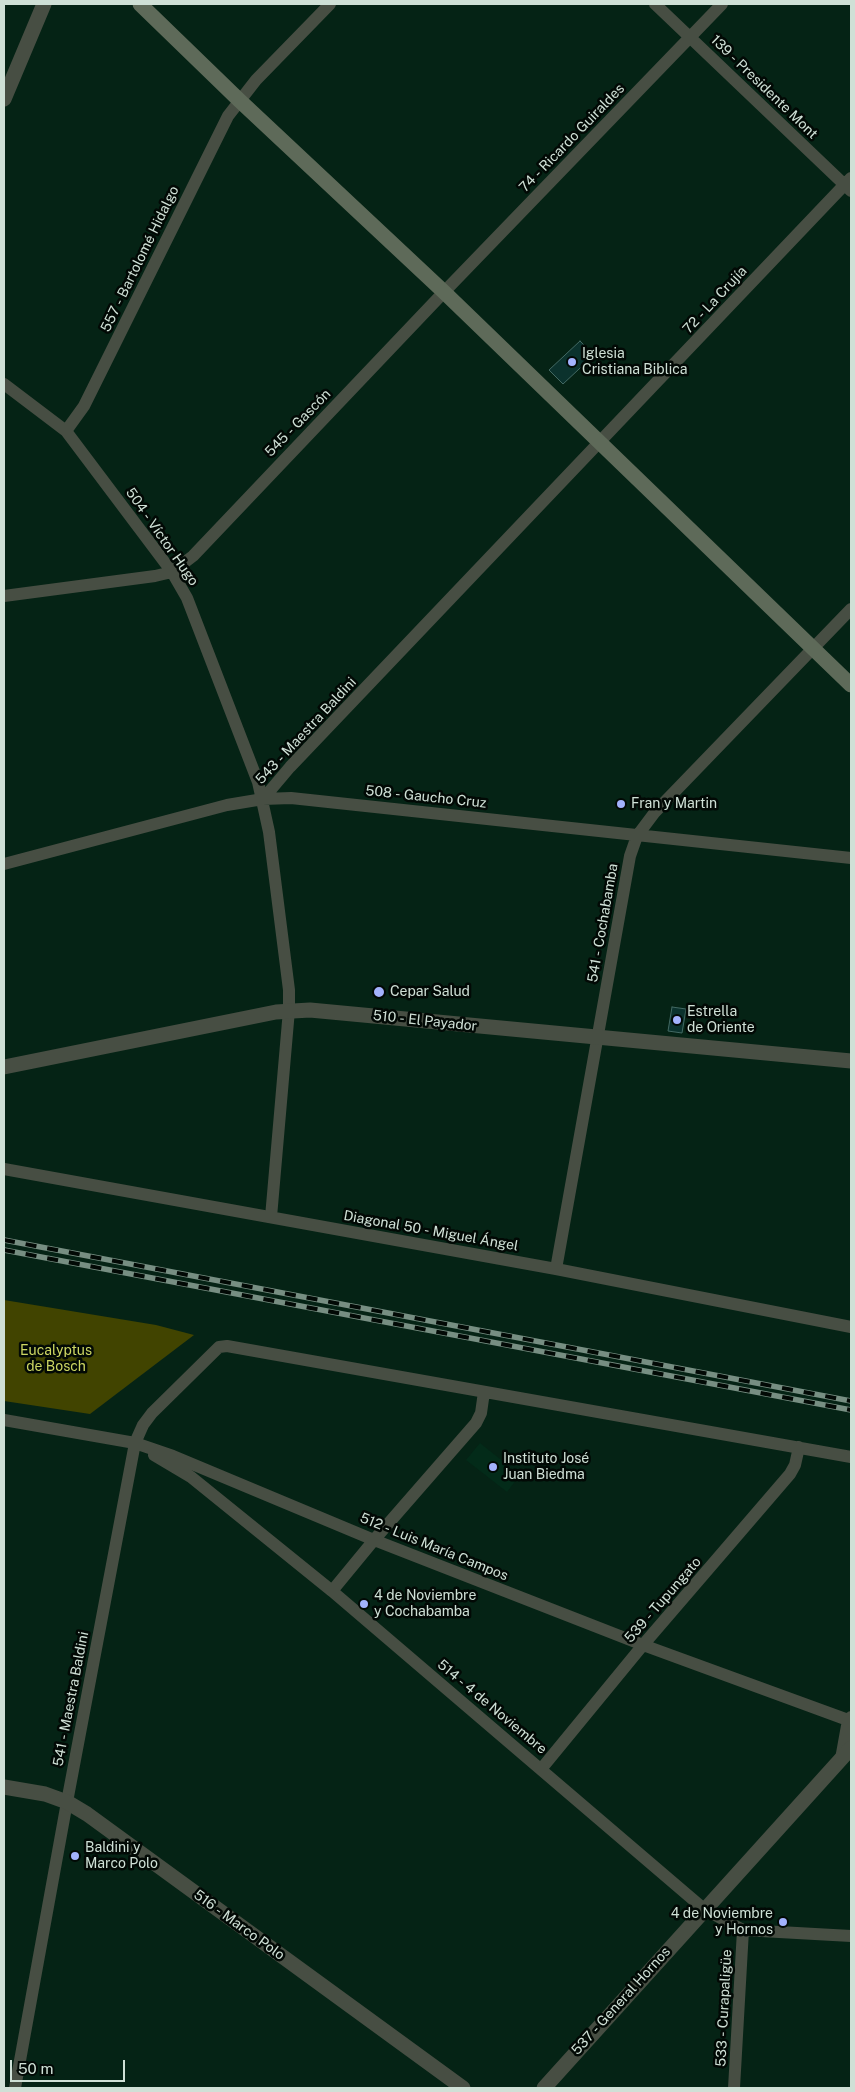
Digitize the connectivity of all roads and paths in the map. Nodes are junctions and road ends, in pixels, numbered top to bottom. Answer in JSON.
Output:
{"nodes":[{"id":1,"x":44,"y":4,"type":"edge"},
{"id":2,"x":140,"y":4,"type":"edge"},
{"id":3,"x":330,"y":4,"type":"edge"},
{"id":4,"x":655,"y":4,"type":"edge"},
{"id":5,"x":722,"y":4,"type":"edge"},
{"id":6,"x":690,"y":37,"type":"junction"},
{"id":7,"x":4,"y":99,"type":"edge"},
{"id":8,"x":239,"y":100,"type":"junction"},
{"id":9,"x":849,"y":185,"type":"edge"},
{"id":10,"x":444,"y":292,"type":"junction"},
{"id":11,"x":4,"y":384,"type":"edge"},
{"id":12,"x":66,"y":431,"type":"junction"},
{"id":13,"x":600,"y":443,"type":"junction"},
{"id":14,"x":172,"y":572,"type":"junction"},
{"id":15,"x":4,"y":596,"type":"edge"},
{"id":16,"x":851,"y":609,"type":"edge"},
{"id":17,"x":812,"y":648,"type":"junction"},
{"id":18,"x":851,"y":686,"type":"edge"},
{"id":19,"x":263,"y":799,"type":"junction"},
{"id":20,"x":637,"y":836,"type":"junction"},
{"id":21,"x":851,"y":858,"type":"edge"},
{"id":22,"x":4,"y":864,"type":"edge"},
{"id":23,"x":289,"y":1010,"type":"junction"},
{"id":24,"x":598,"y":1038,"type":"junction"},
{"id":25,"x":851,"y":1061,"type":"edge"},
{"id":26,"x":4,"y":1066,"type":"edge"},
{"id":27,"x":4,"y":1169,"type":"edge"},
{"id":28,"x":271,"y":1218,"type":"junction"},
{"id":29,"x":556,"y":1269,"type":"junction"},
{"id":30,"x":851,"y":1327,"type":"edge"},
{"id":31,"x":484,"y":1392,"type":"junction"},
{"id":32,"x":4,"y":1420,"type":"edge"},
{"id":33,"x":135,"y":1443,"type":"junction"},
{"id":34,"x":799,"y":1448,"type":"junction"},
{"id":35,"x":851,"y":1457,"type":"edge"},
{"id":36,"x":374,"y":1540,"type":"junction"},
{"id":37,"x":332,"y":1591,"type":"junction"},
{"id":38,"x":643,"y":1646,"type":"junction"},
{"id":39,"x":850,"y":1719,"type":"edge"},
{"id":40,"x":846,"y":1753,"type":"edge"},
{"id":41,"x":542,"y":1768,"type":"junction"},
{"id":42,"x":4,"y":1787,"type":"edge"},
{"id":43,"x":67,"y":1802,"type":"junction"},
{"id":44,"x":704,"y":1909,"type":"junction"},
{"id":45,"x":743,"y":1930,"type":"junction"},
{"id":46,"x":851,"y":1936,"type":"edge"},
{"id":47,"x":15,"y":2088,"type":"edge"},
{"id":48,"x":464,"y":2088,"type":"edge"},
{"id":49,"x":544,"y":2088,"type":"edge"},
{"id":50,"x":734,"y":2088,"type":"edge"}],
"edges":[{"from":1,"to":7,"type":"street"},
{"from":2,"to":8,"type":"main road"},
{"from":3,"to":8,"type":"street","name":"557 - Bartolomé Hidalgo"},
{"from":4,"to":6,"type":"street","name":"139 - Presidente Mont"},
{"from":5,"to":6,"type":"street","name":"74 - Ricardo Guiraldes"},
{"from":6,"to":9,"type":"street","name":"139 - Presidente Mont"},
{"from":6,"to":10,"type":"street","name":"74 - Ricardo Guiraldes"},
{"from":8,"to":10,"type":"main road"},
{"from":8,"to":12,"type":"street","name":"557 - Bartolomé Hidalgo"},
{"from":9,"to":13,"type":"street","name":"72 - La Crujía"},
{"from":10,"to":13,"type":"main road"},
{"from":10,"to":14,"type":"street","name":"545 - Gascón"},
{"from":11,"to":12,"type":"street","name":"504 - Víctor Hugo"},
{"from":12,"to":14,"type":"street","name":"504 - Víctor Hugo"},
{"from":13,"to":17,"type":"main road"},
{"from":13,"to":19,"type":"street","name":"543 - Maestra Baldini"},
{"from":14,"to":15,"type":"street"},
{"from":14,"to":19,"type":"street","name":"504 - Víctor Hugo"},
{"from":16,"to":17,"type":"street","name":"541 - Cochabamba"},
{"from":17,"to":18,"type":"main road"},
{"from":17,"to":20,"type":"street","name":"541 - Cochabamba"},
{"from":19,"to":20,"type":"street","name":"508 - Gaucho Cruz"},
{"from":19,"to":22,"type":"street","name":"508 - Gaucho Cruz"},
{"from":19,"to":23,"type":"street","name":"543 - Maestra Baldini"},
{"from":20,"to":21,"type":"street","name":"508 - Gaucho Cruz"},
{"from":20,"to":24,"type":"street","name":"541 - Cochabamba"},
{"from":23,"to":24,"type":"street","name":"510 - El Payador"},
{"from":23,"to":26,"type":"street","name":"510 - El Payador"},
{"from":23,"to":28,"type":"street","name":"543 - Maestra Baldini"},
{"from":24,"to":25,"type":"street","name":"510 - El Payador"},
{"from":24,"to":29,"type":"street","name":"541 - Cochabamba"},
{"from":27,"to":28,"type":"street","name":"Diagonal 50 - Miguel Ángel"},
{"from":28,"to":29,"type":"street","name":"Diagonal 50 - Miguel Ángel"},
{"from":29,"to":30,"type":"street","name":"Diagonal 50 - Miguel Ángel"},
{"from":31,"to":33,"type":"street","name":"541 - Maestra Baldini"},
{"from":31,"to":34,"type":"street"},
{"from":31,"to":36,"type":"street"},
{"from":32,"to":33,"type":"street","name":"512 - Luis María Campos"},
{"from":33,"to":36,"type":"street","name":"512 - Luis María Campos"},
{"from":33,"to":37,"type":"street","name":"514 - 4 de Noviembre"},
{"from":33,"to":43,"type":"street","name":"541 - Maestra Baldini"},
{"from":34,"to":35,"type":"street"},
{"from":34,"to":38,"type":"street","name":"539 - Tupungato"},
{"from":36,"to":37,"type":"street"},
{"from":36,"to":38,"type":"street","name":"512 - Luis María Campos"},
{"from":37,"to":41,"type":"street","name":"514 - 4 de Noviembre"},
{"from":38,"to":39,"type":"street","name":"512 - Luis María Campos"},
{"from":38,"to":41,"type":"street","name":"539 - Tupungato"},
{"from":39,"to":40,"type":"street","name":"537 - General Hornos"},
{"from":40,"to":44,"type":"street","name":"537 - General Hornos"},
{"from":41,"to":44,"type":"street","name":"514 - 4 de Noviembre"},
{"from":42,"to":43,"type":"street","name":"516 - Marco Polo"},
{"from":43,"to":47,"type":"street","name":"541 - Maestra Baldini"},
{"from":43,"to":48,"type":"street","name":"516 - Marco Polo"},
{"from":44,"to":45,"type":"street","name":"514 - 4 de Noviembre"},
{"from":44,"to":49,"type":"street","name":"537 - General Hornos"},
{"from":45,"to":46,"type":"street","name":"514 - 4 de Noviembre"},
{"from":45,"to":50,"type":"street","name":"533 - Curapaligüe"}]}
